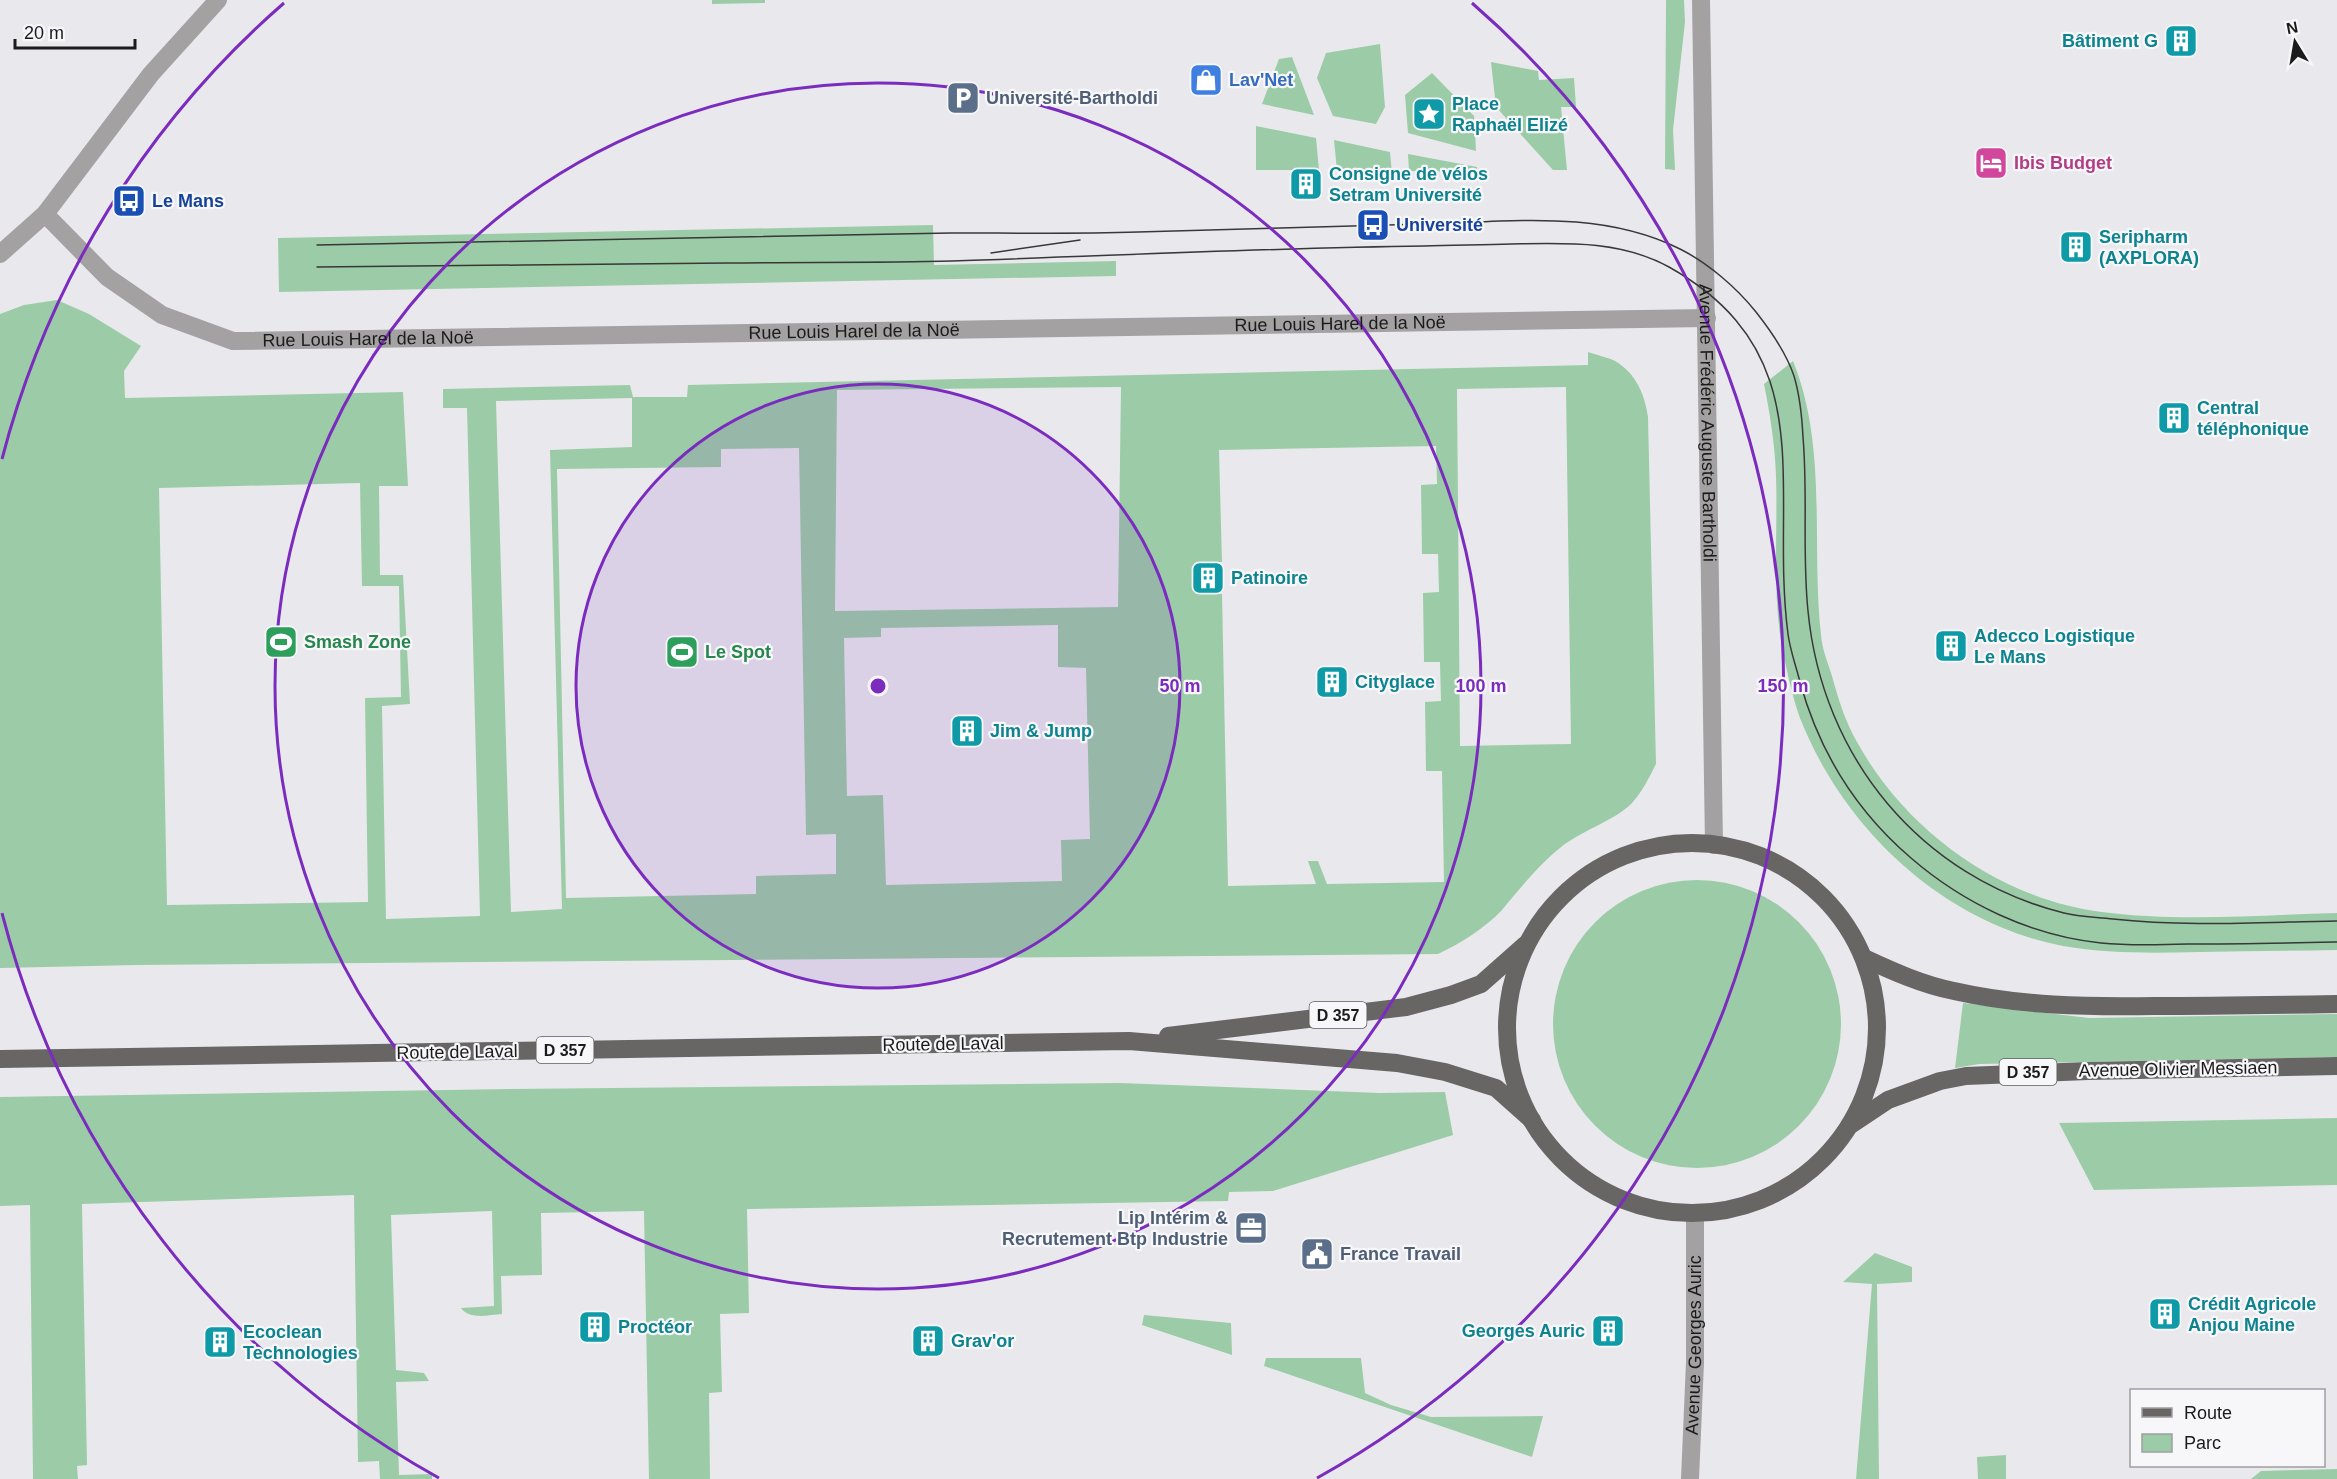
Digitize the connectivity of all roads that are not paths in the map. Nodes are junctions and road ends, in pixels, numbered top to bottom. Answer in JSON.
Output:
{"nodes":[{"id":1,"x":218,"y":0,"type":"edge"},
{"id":2,"x":1701,"y":0,"type":"edge"},
{"id":3,"x":45,"y":214,"type":"junction"},
{"id":4,"x":0,"y":254,"type":"edge"},
{"id":5,"x":1707,"y":318,"type":"junction"},
{"id":6,"x":1714,"y":844,"type":"junction"},
{"id":7,"x":1529,"y":942,"type":"junction"},
{"id":8,"x":1864,"y":958,"type":"junction"},
{"id":9,"x":2337,"y":1004,"type":"edge"},
{"id":10,"x":1129,"y":1041,"type":"junction"},
{"id":11,"x":0,"y":1059,"type":"edge"},
{"id":12,"x":2337,"y":1066,"type":"edge"},
{"id":13,"x":1532,"y":1120,"type":"junction"},
{"id":14,"x":1850,"y":1125,"type":"junction"},
{"id":15,"x":1695,"y":1213,"type":"junction"},
{"id":16,"x":1690,"y":1479,"type":"edge"}],
"edges":[{"from":1,"to":3,"type":"street"},
{"from":2,"to":5,"type":"street","name":"Avenue Frédéric Auguste Bartholdi"},
{"from":3,"to":4,"type":"street"},
{"from":3,"to":5,"type":"street","name":"Rue Louis Harel de la Noë"},
{"from":5,"to":6,"type":"street","name":"Avenue Frédéric Auguste Bartholdi"},
{"from":6,"to":7,"type":"main road"},
{"from":6,"to":8,"type":"main road"},
{"from":7,"to":10,"type":"main road","name":"Route de Laval","number":"D 357"},
{"from":7,"to":13,"type":"main road"},
{"from":8,"to":9,"type":"main road"},
{"from":8,"to":14,"type":"main road"},
{"from":10,"to":11,"type":"main road","name":"Route de Laval","number":"D 357"},
{"from":10,"to":13,"type":"main road","name":"Route de Laval","number":"D 357"},
{"from":12,"to":14,"type":"main road","name":"Avenue Olivier Messiaen","number":"D 357"},
{"from":13,"to":15,"type":"main road"},
{"from":14,"to":15,"type":"main road"},
{"from":15,"to":16,"type":"street","name":"Avenue Georges Auric"}]}
